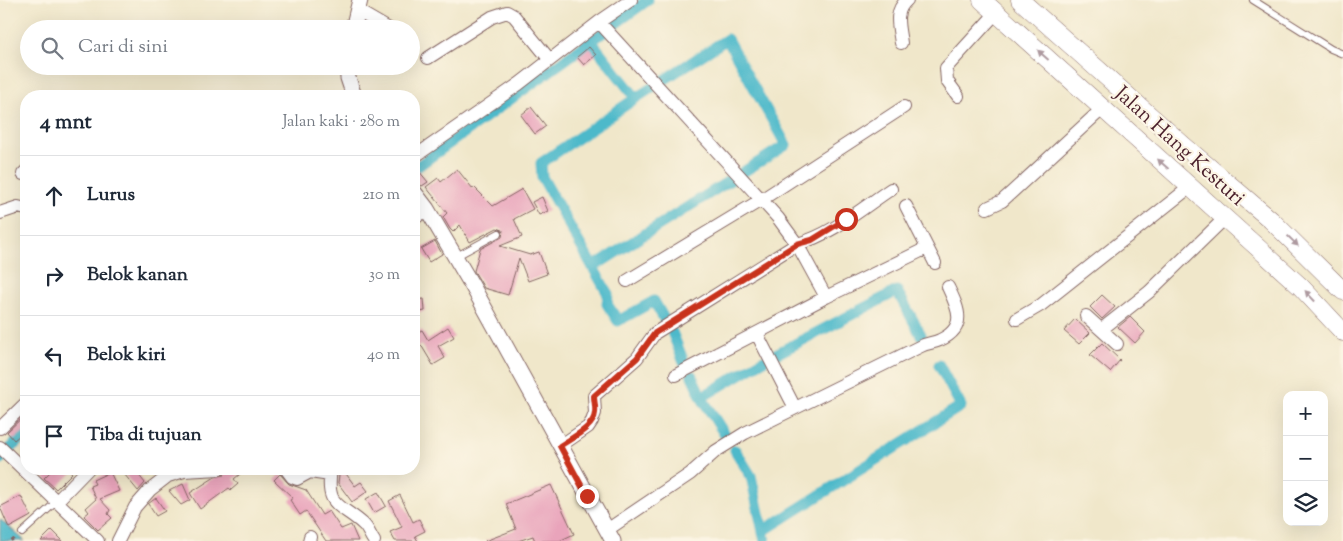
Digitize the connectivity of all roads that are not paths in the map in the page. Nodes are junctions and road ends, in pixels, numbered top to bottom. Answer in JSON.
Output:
{"nodes":[{"id":1,"x":612,"y":0,"type":"edge"},
{"id":2,"x":631,"y":0,"type":"edge"},
{"id":3,"x":907,"y":0,"type":"edge"},
{"id":4,"x":982,"y":0,"type":"edge"},
{"id":5,"x":1020,"y":0,"type":"edge"},
{"id":6,"x":1253,"y":0,"type":"edge"},
{"id":7,"x":359,"y":6,"type":"edge"},
{"id":8,"x":996,"y":12,"type":"junction"},
{"id":9,"x":355,"y":20,"type":"edge"},
{"id":10,"x":377,"y":20,"type":"edge"},
{"id":11,"x":606,"y":24,"type":"junction"},
{"id":12,"x":901,"y":43,"type":"dead end"},
{"id":13,"x":1343,"y":54,"type":"edge"},
{"id":14,"x":428,"y":58,"type":"dead end"},
{"id":15,"x":550,"y":60,"type":"junction"},
{"id":16,"x":348,"y":75,"type":"edge"},
{"id":17,"x":352,"y":90,"type":"edge"},
{"id":18,"x":958,"y":96,"type":"dead end"},
{"id":19,"x":904,"y":107,"type":"dead end"},
{"id":20,"x":1102,"y":109,"type":"junction"},
{"id":21,"x":420,"y":153,"type":"edge"},
{"id":22,"x":1190,"y":187,"type":"junction"},
{"id":23,"x":890,"y":189,"type":"dead end"},
{"id":24,"x":420,"y":200,"type":"edge"},
{"id":25,"x":761,"y":200,"type":"junction"},
{"id":26,"x":906,"y":206,"type":"dead end"},
{"id":27,"x":20,"y":208,"type":"edge"},
{"id":28,"x":986,"y":208,"type":"dead end"},
{"id":29,"x":427,"y":209,"type":"junction"},
{"id":30,"x":0,"y":213,"type":"edge"},
{"id":31,"x":420,"y":214,"type":"edge"},
{"id":32,"x":1224,"y":219,"type":"junction"},
{"id":33,"x":1271,"y":220,"type":"junction"},
{"id":34,"x":500,"y":233,"type":"dead end"},
{"id":35,"x":1251,"y":242,"type":"junction"},
{"id":36,"x":797,"y":244,"type":"junction"},
{"id":37,"x":927,"y":248,"type":"junction"},
{"id":38,"x":455,"y":257,"type":"junction"},
{"id":39,"x":935,"y":263,"type":"dead end"},
{"id":40,"x":627,"y":281,"type":"dead end"},
{"id":41,"x":948,"y":287,"type":"dead end"},
{"id":42,"x":1343,"y":291,"type":"edge"},
{"id":43,"x":826,"y":297,"type":"junction"},
{"id":44,"x":1086,"y":316,"type":"dead end"},
{"id":45,"x":1017,"y":319,"type":"dead end"},
{"id":46,"x":1102,"y":329,"type":"junction"},
{"id":47,"x":1343,"y":332,"type":"edge"},
{"id":48,"x":757,"y":334,"type":"junction"},
{"id":49,"x":1117,"y":344,"type":"dead end"},
{"id":50,"x":676,"y":375,"type":"dead end"},
{"id":51,"x":795,"y":408,"type":"junction"},
{"id":52,"x":20,"y":409,"type":"edge"},
{"id":53,"x":0,"y":428,"type":"edge"},
{"id":54,"x":560,"y":446,"type":"junction"},
{"id":55,"x":0,"y":448,"type":"edge"},
{"id":56,"x":20,"y":466,"type":"edge"},
{"id":57,"x":29,"y":475,"type":"edge"},
{"id":58,"x":82,"y":475,"type":"edge"},
{"id":59,"x":171,"y":475,"type":"edge"},
{"id":60,"x":290,"y":475,"type":"edge"},
{"id":61,"x":304,"y":475,"type":"edge"},
{"id":62,"x":331,"y":475,"type":"edge"},
{"id":63,"x":56,"y":502,"type":"junction"},
{"id":64,"x":22,"y":533,"type":"dead end"},
{"id":65,"x":610,"y":536,"type":"edge"},
{"id":66,"x":98,"y":541,"type":"edge"},
{"id":67,"x":118,"y":541,"type":"edge"},
{"id":68,"x":373,"y":541,"type":"edge"}],
"edges":[{"from":1,"to":11,"type":"street"},
{"from":2,"to":11,"type":"street"},
{"from":3,"to":12,"type":"street"},
{"from":4,"to":8,"type":"main road","name":"Jalan Hang Kesturi"},
{"from":5,"to":33,"type":"main road","name":"Jalan Hang Kesturi"},
{"from":6,"to":13,"type":"lane"},
{"from":7,"to":9,"type":"street"},
{"from":7,"to":10,"type":"street"},
{"from":8,"to":18,"type":"street"},
{"from":20,"to":8,"type":"main road","name":"Jalan Hang Kesturi","one_way":true},
{"from":11,"to":15,"type":"street"},
{"from":11,"to":25,"type":"street"},
{"from":14,"to":15,"type":"street"},
{"from":15,"to":21,"type":"street"},
{"from":16,"to":17,"type":"street"},
{"from":19,"to":25,"type":"street"},
{"from":22,"to":20,"type":"main road","name":"Jalan Hang Kesturi","one_way":true},
{"from":20,"to":28,"type":"street"},
{"from":22,"to":32,"type":"main road","name":"Jalan Hang Kesturi"},
{"from":22,"to":45,"type":"street"},
{"from":23,"to":36,"type":"street"},
{"from":24,"to":29,"type":"street"},
{"from":25,"to":36,"type":"street"},
{"from":25,"to":40,"type":"street"},
{"from":26,"to":37,"type":"street"},
{"from":27,"to":30,"type":"street"},
{"from":29,"to":31,"type":"street"},
{"from":29,"to":38,"type":"street"},
{"from":32,"to":35,"type":"main road","name":"Jalan Hang Kesturi"},
{"from":32,"to":46,"type":"street"},
{"from":33,"to":35,"type":"main road"},
{"from":33,"to":42,"type":"main road","name":"Jalan Hang Kesturi","one_way":true},
{"from":34,"to":38,"type":"lane"},
{"from":47,"to":35,"type":"main road","name":"Jalan Hang Kesturi","one_way":true},
{"from":36,"to":43,"type":"street"},
{"from":36,"to":54,"type":"street"},
{"from":37,"to":39,"type":"street"},
{"from":37,"to":43,"type":"street"},
{"from":38,"to":54,"type":"street"},
{"from":41,"to":51,"type":"street"},
{"from":43,"to":48,"type":"street"},
{"from":44,"to":46,"type":"street"},
{"from":46,"to":49,"type":"street"},
{"from":48,"to":50,"type":"street"},
{"from":48,"to":51,"type":"street"},
{"from":51,"to":65,"type":"street"},
{"from":52,"to":53,"type":"street"},
{"from":54,"to":65,"type":"street"},
{"from":55,"to":56,"type":"street"},
{"from":57,"to":63,"type":"street"},
{"from":58,"to":63,"type":"street"},
{"from":59,"to":67,"type":"street"},
{"from":60,"to":61,"type":"street"},
{"from":62,"to":68,"type":"street"},
{"from":63,"to":64,"type":"lane"},
{"from":63,"to":66,"type":"street"}]}
